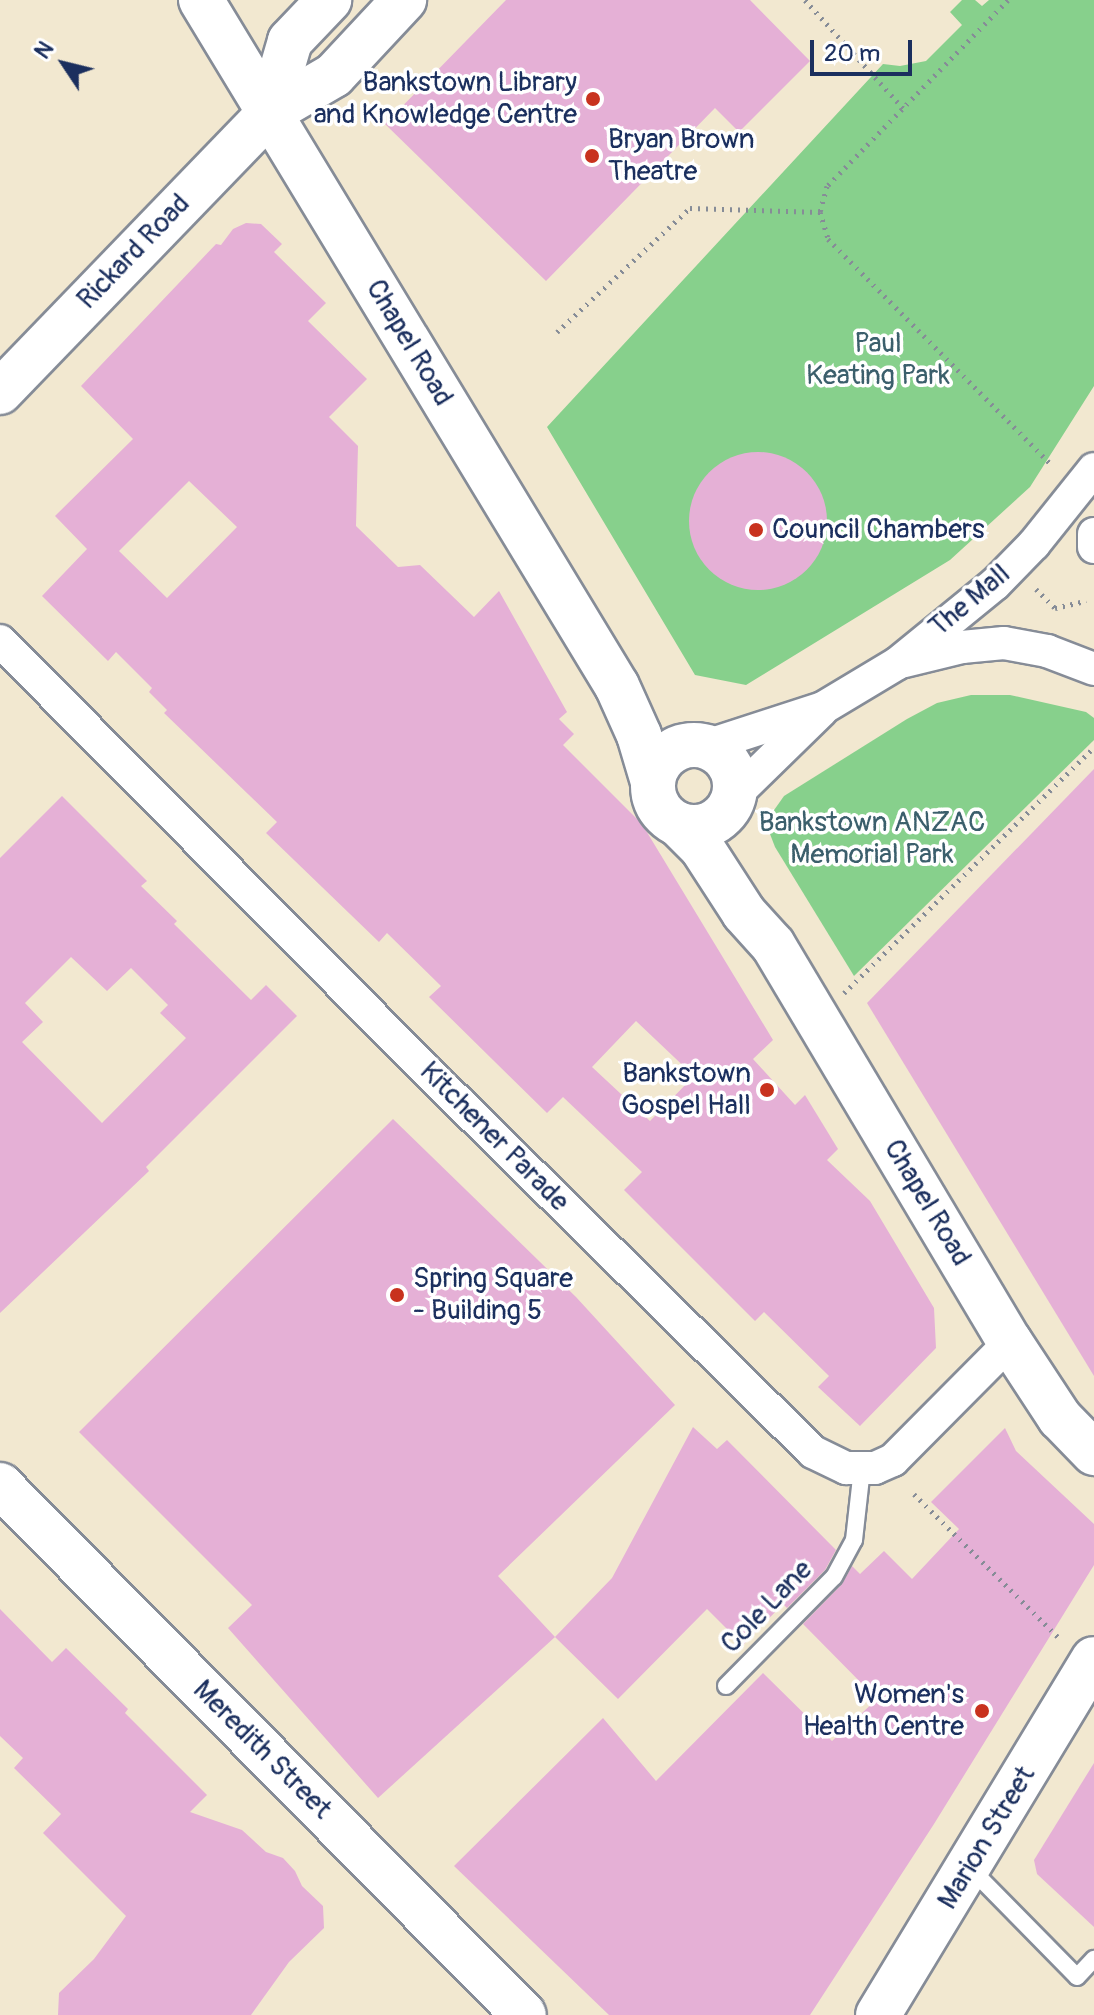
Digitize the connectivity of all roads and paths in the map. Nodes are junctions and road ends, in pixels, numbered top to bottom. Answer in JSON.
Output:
{"nodes":[{"id":1,"x":201,"y":0,"type":"edge"},
{"id":2,"x":329,"y":0,"type":"edge"},
{"id":3,"x":404,"y":0,"type":"edge"},
{"id":4,"x":805,"y":0,"type":"edge"},
{"id":5,"x":1008,"y":0,"type":"edge"},
{"id":6,"x":903,"y":108,"type":"junction"},
{"id":7,"x":269,"y":113,"type":"junction"},
{"id":8,"x":820,"y":212,"type":"junction"},
{"id":9,"x":557,"y":332,"type":"dead end"},
{"id":10,"x":0,"y":392,"type":"edge"},
{"id":11,"x":1052,"y":465,"type":"dead end"},
{"id":12,"x":1094,"y":469,"type":"edge"},
{"id":13,"x":1094,"y":534,"type":"edge"},
{"id":14,"x":1094,"y":547,"type":"edge"},
{"id":15,"x":1033,"y":586,"type":"dead end"},
{"id":16,"x":1086,"y":601,"type":"dead end"},
{"id":17,"x":0,"y":641,"type":"edge"},
{"id":18,"x":898,"y":663,"type":"junction"},
{"id":19,"x":1094,"y":669,"type":"edge"},
{"id":20,"x":617,"y":686,"type":"junction"},
{"id":21,"x":823,"y":708,"type":"junction"},
{"id":22,"x":703,"y":745,"type":"junction"},
{"id":23,"x":1094,"y":747,"type":"edge"},
{"id":24,"x":653,"y":782,"type":"junction"},
{"id":25,"x":732,"y":800,"type":"junction"},
{"id":26,"x":678,"y":824,"type":"junction"},
{"id":27,"x":773,"y":945,"type":"junction"},
{"id":28,"x":841,"y":995,"type":"dead end"},
{"id":29,"x":1010,"y":1342,"type":"junction"},
{"id":30,"x":1094,"y":1453,"type":"edge"},
{"id":31,"x":862,"y":1469,"type":"junction"},
{"id":32,"x":1,"y":1487,"type":"edge"},
{"id":33,"x":914,"y":1494,"type":"dead end"},
{"id":34,"x":1058,"y":1637,"type":"dead end"},
{"id":35,"x":1094,"y":1659,"type":"edge"},
{"id":36,"x":726,"y":1686,"type":"dead end"},
{"id":37,"x":970,"y":1868,"type":"junction"},
{"id":38,"x":1094,"y":1959,"type":"edge"},
{"id":39,"x":1077,"y":1977,"type":"junction"},
{"id":40,"x":1094,"y":1986,"type":"edge"},
{"id":41,"x":524,"y":2015,"type":"edge"},
{"id":42,"x":878,"y":2015,"type":"edge"}],
"edges":[{"from":1,"to":7,"type":"street","name":"Chapel Road"},
{"from":2,"to":7,"type":"street","name":"Rickard Road"},
{"from":3,"to":7,"type":"street","name":"Rickard Road"},
{"from":4,"to":6,"type":"path"},
{"from":5,"to":6,"type":"path"},
{"from":6,"to":8,"type":"path"},
{"from":7,"to":10,"type":"street","name":"Rickard Road"},
{"from":7,"to":20,"type":"street","name":"Chapel Road"},
{"from":8,"to":9,"type":"path"},
{"from":8,"to":11,"type":"path"},
{"from":12,"to":18,"type":"street","name":"The Mall"},
{"from":13,"to":14,"type":"street"},
{"from":15,"to":16,"type":"path"},
{"from":17,"to":31,"type":"street","name":"Kitchener Parade"},
{"from":18,"to":19,"type":"street"},
{"from":18,"to":21,"type":"street","name":"The Mall"},
{"from":20,"to":22,"type":"street","name":"Chapel Road"},
{"from":20,"to":24,"type":"street","name":"Chapel Road"},
{"from":21,"to":22,"type":"street","name":"The Mall"},
{"from":21,"to":25,"type":"street","name":"The Mall"},
{"from":22,"to":24,"type":"street"},
{"from":22,"to":25,"type":"street"},
{"from":23,"to":28,"type":"path"},
{"from":24,"to":26,"type":"street"},
{"from":25,"to":26,"type":"street"},
{"from":25,"to":27,"type":"street","name":"Chapel Road"},
{"from":26,"to":27,"type":"street","name":"Chapel Road"},
{"from":27,"to":29,"type":"street","name":"Chapel Road"},
{"from":29,"to":30,"type":"street","name":"Chapel Road"},
{"from":29,"to":31,"type":"street"},
{"from":31,"to":36,"type":"lane","name":"Cole Lane"},
{"from":32,"to":41,"type":"street","name":"Meredith Street"},
{"from":33,"to":34,"type":"path"},
{"from":35,"to":37,"type":"street","name":"Marion Street"},
{"from":37,"to":39,"type":"lane"},
{"from":37,"to":42,"type":"street","name":"Marion Street"},
{"from":38,"to":39,"type":"lane"},
{"from":39,"to":40,"type":"lane"}]}
